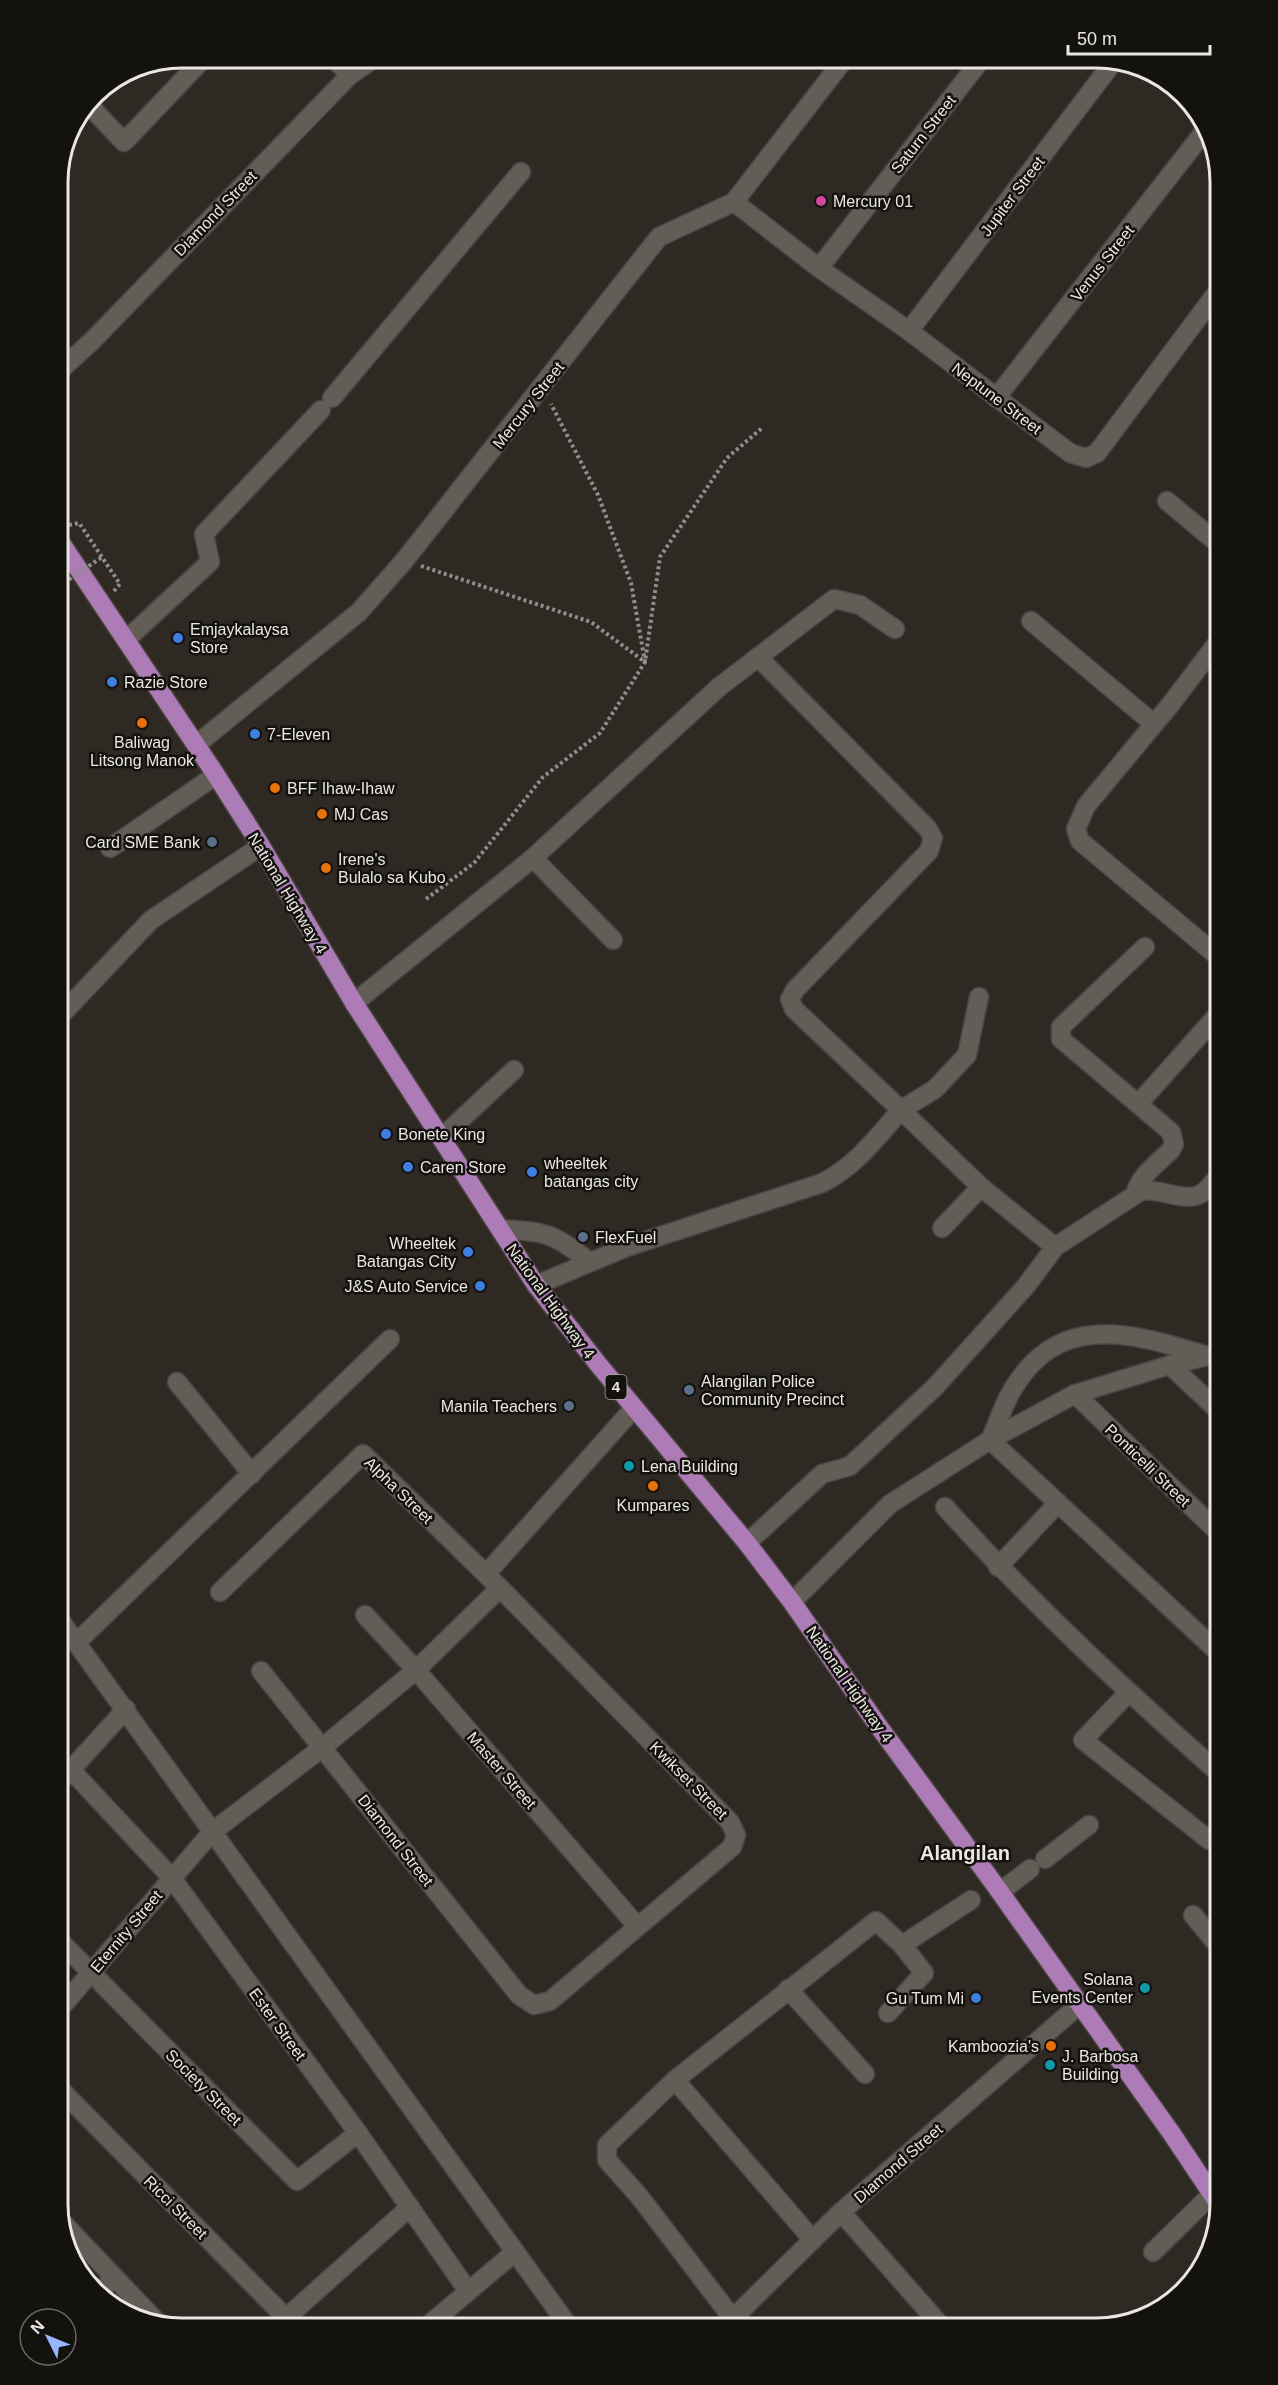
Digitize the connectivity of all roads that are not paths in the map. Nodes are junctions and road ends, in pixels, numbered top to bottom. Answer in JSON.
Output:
{"nodes":[{"id":1,"x":195,"y":68,"type":"edge"},
{"id":2,"x":343,"y":68,"type":"edge"},
{"id":3,"x":360,"y":68,"type":"edge"},
{"id":4,"x":838,"y":68,"type":"edge"},
{"id":5,"x":974,"y":68,"type":"edge"},
{"id":6,"x":1108,"y":69,"type":"edge"},
{"id":7,"x":350,"y":75,"type":"junction"},
{"id":8,"x":93,"y":110,"type":"edge"},
{"id":9,"x":1201,"y":136,"type":"edge"},
{"id":10,"x":521,"y":172,"type":"dead end"},
{"id":11,"x":734,"y":202,"type":"junction"},
{"id":12,"x":819,"y":268,"type":"junction"},
{"id":13,"x":1210,"y":302,"type":"edge"},
{"id":14,"x":909,"y":331,"type":"junction"},
{"id":15,"x":68,"y":363,"type":"edge"},
{"id":16,"x":996,"y":398,"type":"junction"},
{"id":17,"x":1167,"y":501,"type":"dead end"},
{"id":18,"x":1210,"y":537,"type":"edge"},
{"id":19,"x":68,"y":540,"type":"edge"},
{"id":20,"x":1031,"y":621,"type":"dead end"},
{"id":21,"x":895,"y":628,"type":"dead end"},
{"id":22,"x":126,"y":640,"type":"junction"},
{"id":23,"x":1210,"y":652,"type":"edge"},
{"id":24,"x":758,"y":657,"type":"junction"},
{"id":25,"x":1154,"y":724,"type":"junction"},
{"id":26,"x":196,"y":745,"type":"junction"},
{"id":27,"x":216,"y":775,"type":"junction"},
{"id":28,"x":261,"y":846,"type":"junction"},
{"id":29,"x":110,"y":848,"type":"dead end"},
{"id":30,"x":533,"y":858,"type":"junction"},
{"id":31,"x":614,"y":940,"type":"dead end"},
{"id":32,"x":1145,"y":947,"type":"dead end"},
{"id":33,"x":1210,"y":950,"type":"edge"},
{"id":34,"x":979,"y":997,"type":"dead end"},
{"id":35,"x":354,"y":1003,"type":"junction"},
{"id":36,"x":68,"y":1007,"type":"edge"},
{"id":37,"x":1210,"y":1023,"type":"edge"},
{"id":38,"x":514,"y":1070,"type":"dead end"},
{"id":39,"x":1138,"y":1103,"type":"junction"},
{"id":40,"x":901,"y":1110,"type":"junction"},
{"id":41,"x":441,"y":1138,"type":"junction"},
{"id":42,"x":1210,"y":1185,"type":"edge"},
{"id":43,"x":981,"y":1187,"type":"junction"},
{"id":44,"x":1135,"y":1195,"type":"junction"},
{"id":45,"x":942,"y":1228,"type":"dead end"},
{"id":46,"x":500,"y":1229,"type":"junction"},
{"id":47,"x":1055,"y":1247,"type":"junction"},
{"id":48,"x":588,"y":1261,"type":"junction"},
{"id":49,"x":536,"y":1285,"type":"junction"},
{"id":50,"x":390,"y":1340,"type":"dead end"},
{"id":51,"x":1210,"y":1354,"type":"edge"},
{"id":52,"x":1210,"y":1356,"type":"edge"},
{"id":53,"x":1170,"y":1365,"type":"junction"},
{"id":54,"x":177,"y":1382,"type":"dead end"},
{"id":55,"x":1075,"y":1394,"type":"junction"},
{"id":56,"x":1210,"y":1403,"type":"edge"},
{"id":57,"x":634,"y":1408,"type":"junction"},
{"id":58,"x":990,"y":1440,"type":"junction"},
{"id":59,"x":252,"y":1474,"type":"junction"},
{"id":60,"x":1058,"y":1503,"type":"junction"},
{"id":61,"x":945,"y":1507,"type":"dead end"},
{"id":62,"x":1210,"y":1524,"type":"edge"},
{"id":63,"x":747,"y":1543,"type":"junction"},
{"id":64,"x":998,"y":1567,"type":"junction"},
{"id":65,"x":486,"y":1574,"type":"junction"},
{"id":66,"x":500,"y":1588,"type":"junction"},
{"id":67,"x":220,"y":1592,"type":"dead end"},
{"id":68,"x":792,"y":1602,"type":"junction"},
{"id":69,"x":365,"y":1615,"type":"dead end"},
{"id":70,"x":68,"y":1630,"type":"edge"},
{"id":71,"x":77,"y":1642,"type":"junction"},
{"id":72,"x":1210,"y":1645,"type":"edge"},
{"id":73,"x":416,"y":1670,"type":"junction"},
{"id":74,"x":261,"y":1671,"type":"dead end"},
{"id":75,"x":1128,"y":1694,"type":"junction"},
{"id":76,"x":126,"y":1710,"type":"junction"},
{"id":77,"x":323,"y":1747,"type":"junction"},
{"id":78,"x":1210,"y":1765,"type":"edge"},
{"id":79,"x":71,"y":1770,"type":"junction"},
{"id":80,"x":68,"y":1773,"type":"edge"},
{"id":81,"x":1089,"y":1824,"type":"dead end"},
{"id":82,"x":212,"y":1832,"type":"junction"},
{"id":83,"x":1210,"y":1839,"type":"edge"},
{"id":84,"x":171,"y":1877,"type":"junction"},
{"id":85,"x":987,"y":1893,"type":"junction"},
{"id":86,"x":1192,"y":1915,"type":"dead end"},
{"id":87,"x":637,"y":1926,"type":"junction"},
{"id":88,"x":1210,"y":1936,"type":"edge"},
{"id":89,"x":902,"y":1945,"type":"junction"},
{"id":90,"x":68,"y":1949,"type":"edge"},
{"id":91,"x":92,"y":1972,"type":"junction"},
{"id":92,"x":788,"y":1989,"type":"junction"},
{"id":93,"x":68,"y":1999,"type":"edge"},
{"id":94,"x":534,"y":2005,"type":"joint"},
{"id":95,"x":1079,"y":2005,"type":"junction"},
{"id":96,"x":888,"y":2013,"type":"dead end"},
{"id":97,"x":865,"y":2074,"type":"dead end"},
{"id":98,"x":675,"y":2080,"type":"junction"},
{"id":99,"x":68,"y":2097,"type":"edge"},
{"id":100,"x":358,"y":2133,"type":"junction"},
{"id":101,"x":1210,"y":2191,"type":"edge"},
{"id":102,"x":1210,"y":2205,"type":"edge"},
{"id":103,"x":410,"y":2207,"type":"junction"},
{"id":104,"x":841,"y":2212,"type":"junction"},
{"id":105,"x":72,"y":2233,"type":"edge"},
{"id":106,"x":813,"y":2240,"type":"junction"},
{"id":107,"x":515,"y":2252,"type":"junction"},
{"id":108,"x":1153,"y":2252,"type":"dead end"},
{"id":109,"x":114,"y":2277,"type":"junction"},
{"id":110,"x":104,"y":2287,"type":"edge"},
{"id":111,"x":468,"y":2291,"type":"junction"},
{"id":112,"x":147,"y":2312,"type":"edge"},
{"id":113,"x":285,"y":2317,"type":"edge"},
{"id":114,"x":297,"y":2317,"type":"edge"},
{"id":115,"x":437,"y":2317,"type":"edge"},
{"id":116,"x":562,"y":2317,"type":"edge"},
{"id":117,"x":727,"y":2318,"type":"edge"},
{"id":118,"x":739,"y":2318,"type":"edge"},
{"id":119,"x":935,"y":2318,"type":"edge"}],
"edges":[{"from":1,"to":8,"type":"street"},
{"from":2,"to":7,"type":"street"},
{"from":3,"to":7,"type":"street","name":"Diamond Street"},
{"from":4,"to":11,"type":"street","name":"Mercury Street"},
{"from":5,"to":12,"type":"street","name":"Saturn Street"},
{"from":6,"to":14,"type":"street","name":"Jupiter Street"},
{"from":7,"to":15,"type":"street","name":"Diamond Street"},
{"from":9,"to":16,"type":"street","name":"Venus Street"},
{"from":10,"to":22,"type":"street"},
{"from":11,"to":12,"type":"street","name":"Neptune Street"},
{"from":11,"to":26,"type":"street","name":"Mercury Street"},
{"from":12,"to":14,"type":"street","name":"Neptune Street"},
{"from":13,"to":16,"type":"street","name":"Neptune Street"},
{"from":14,"to":16,"type":"street","name":"Neptune Street"},
{"from":17,"to":18,"type":"street"},
{"from":19,"to":22,"type":"main road","name":"National Highway 4","number":"4"},
{"from":20,"to":25,"type":"street"},
{"from":21,"to":24,"type":"street"},
{"from":22,"to":26,"type":"main road","name":"National Highway 4","number":"4"},
{"from":23,"to":25,"type":"street"},
{"from":24,"to":30,"type":"street"},
{"from":24,"to":40,"type":"street"},
{"from":25,"to":33,"type":"street"},
{"from":26,"to":27,"type":"main road","name":"National Highway 4","number":"4"},
{"from":27,"to":28,"type":"main road","name":"National Highway 4","number":"4"},
{"from":27,"to":29,"type":"street"},
{"from":28,"to":35,"type":"main road","name":"National Highway 4","number":"4"},
{"from":28,"to":36,"type":"street"},
{"from":30,"to":31,"type":"street"},
{"from":30,"to":35,"type":"street"},
{"from":32,"to":39,"type":"street"},
{"from":34,"to":40,"type":"street"},
{"from":35,"to":41,"type":"main road","name":"National Highway 4","number":"4"},
{"from":37,"to":39,"type":"street"},
{"from":38,"to":41,"type":"street"},
{"from":39,"to":44,"type":"street"},
{"from":40,"to":43,"type":"street"},
{"from":40,"to":48,"type":"street"},
{"from":41,"to":46,"type":"main road","name":"National Highway 4","number":"4"},
{"from":42,"to":44,"type":"street"},
{"from":43,"to":45,"type":"street"},
{"from":43,"to":47,"type":"street"},
{"from":44,"to":47,"type":"street"},
{"from":46,"to":48,"type":"street"},
{"from":46,"to":49,"type":"main road","name":"National Highway 4","number":"4"},
{"from":47,"to":63,"type":"street"},
{"from":48,"to":49,"type":"street"},
{"from":49,"to":57,"type":"main road","name":"National Highway 4","number":"4"},
{"from":50,"to":59,"type":"street"},
{"from":51,"to":58,"type":"street"},
{"from":52,"to":53,"type":"street"},
{"from":53,"to":55,"type":"street"},
{"from":53,"to":56,"type":"street"},
{"from":54,"to":59,"type":"street"},
{"from":55,"to":58,"type":"street"},
{"from":55,"to":62,"type":"street","name":"Ponticelli Street"},
{"from":57,"to":63,"type":"main road","name":"National Highway 4","number":"4"},
{"from":57,"to":65,"type":"street"},
{"from":58,"to":60,"type":"street"},
{"from":58,"to":68,"type":"street"},
{"from":59,"to":71,"type":"street"},
{"from":60,"to":64,"type":"street"},
{"from":60,"to":72,"type":"street"},
{"from":61,"to":64,"type":"street"},
{"from":63,"to":68,"type":"main road","name":"National Highway 4","number":"4"},
{"from":64,"to":75,"type":"street"},
{"from":65,"to":66,"type":"street","name":"Alpha Street"},
{"from":65,"to":67,"type":"street","name":"Alpha Street"},
{"from":66,"to":73,"type":"street","name":"Eternity Street"},
{"from":66,"to":87,"type":"street","name":"Kwikset Street"},
{"from":68,"to":85,"type":"main road","name":"National Highway 4","number":"4"},
{"from":69,"to":73,"type":"street","name":"Master Street"},
{"from":70,"to":71,"type":"street"},
{"from":71,"to":76,"type":"street"},
{"from":73,"to":77,"type":"street","name":"Eternity Street"},
{"from":73,"to":87,"type":"street","name":"Master Street"},
{"from":74,"to":77,"type":"street","name":"Diamond Street"},
{"from":75,"to":78,"type":"street"},
{"from":75,"to":83,"type":"street"},
{"from":76,"to":79,"type":"street"},
{"from":76,"to":82,"type":"street"},
{"from":77,"to":82,"type":"street","name":"Eternity Street"},
{"from":77,"to":94,"type":"street","name":"Diamond Street"},
{"from":79,"to":80,"type":"street"},
{"from":79,"to":84,"type":"street","name":"Ester Street"},
{"from":81,"to":85,"type":"street"},
{"from":82,"to":84,"type":"street","name":"Eternity Street"},
{"from":82,"to":107,"type":"street"},
{"from":84,"to":91,"type":"street","name":"Eternity Street"},
{"from":84,"to":100,"type":"street","name":"Ester Street"},
{"from":85,"to":89,"type":"street"},
{"from":85,"to":95,"type":"main road","name":"National Highway 4","number":"4"},
{"from":86,"to":88,"type":"street"},
{"from":87,"to":94,"type":"street","name":"Kwikset Street"},
{"from":89,"to":92,"type":"street"},
{"from":89,"to":96,"type":"street"},
{"from":90,"to":91,"type":"street","name":"Society Street"},
{"from":91,"to":93,"type":"street","name":"Eternity Street"},
{"from":91,"to":100,"type":"street","name":"Society Street"},
{"from":92,"to":97,"type":"street"},
{"from":92,"to":98,"type":"street"},
{"from":95,"to":101,"type":"main road","name":"National Highway 4","number":"4"},
{"from":95,"to":104,"type":"street","name":"Diamond Street"},
{"from":98,"to":106,"type":"street"},
{"from":98,"to":117,"type":"street"},
{"from":99,"to":113,"type":"street","name":"Ricci Street"},
{"from":100,"to":103,"type":"street","name":"Ester Street"},
{"from":102,"to":108,"type":"street"},
{"from":103,"to":111,"type":"street","name":"Ester Street"},
{"from":103,"to":114,"type":"street"},
{"from":104,"to":106,"type":"street","name":"Diamond Street"},
{"from":104,"to":119,"type":"street"},
{"from":105,"to":109,"type":"street"},
{"from":106,"to":118,"type":"street","name":"Diamond Street"},
{"from":107,"to":111,"type":"street"},
{"from":107,"to":116,"type":"street"},
{"from":109,"to":110,"type":"street"},
{"from":109,"to":112,"type":"street"},
{"from":111,"to":115,"type":"street"}]}
